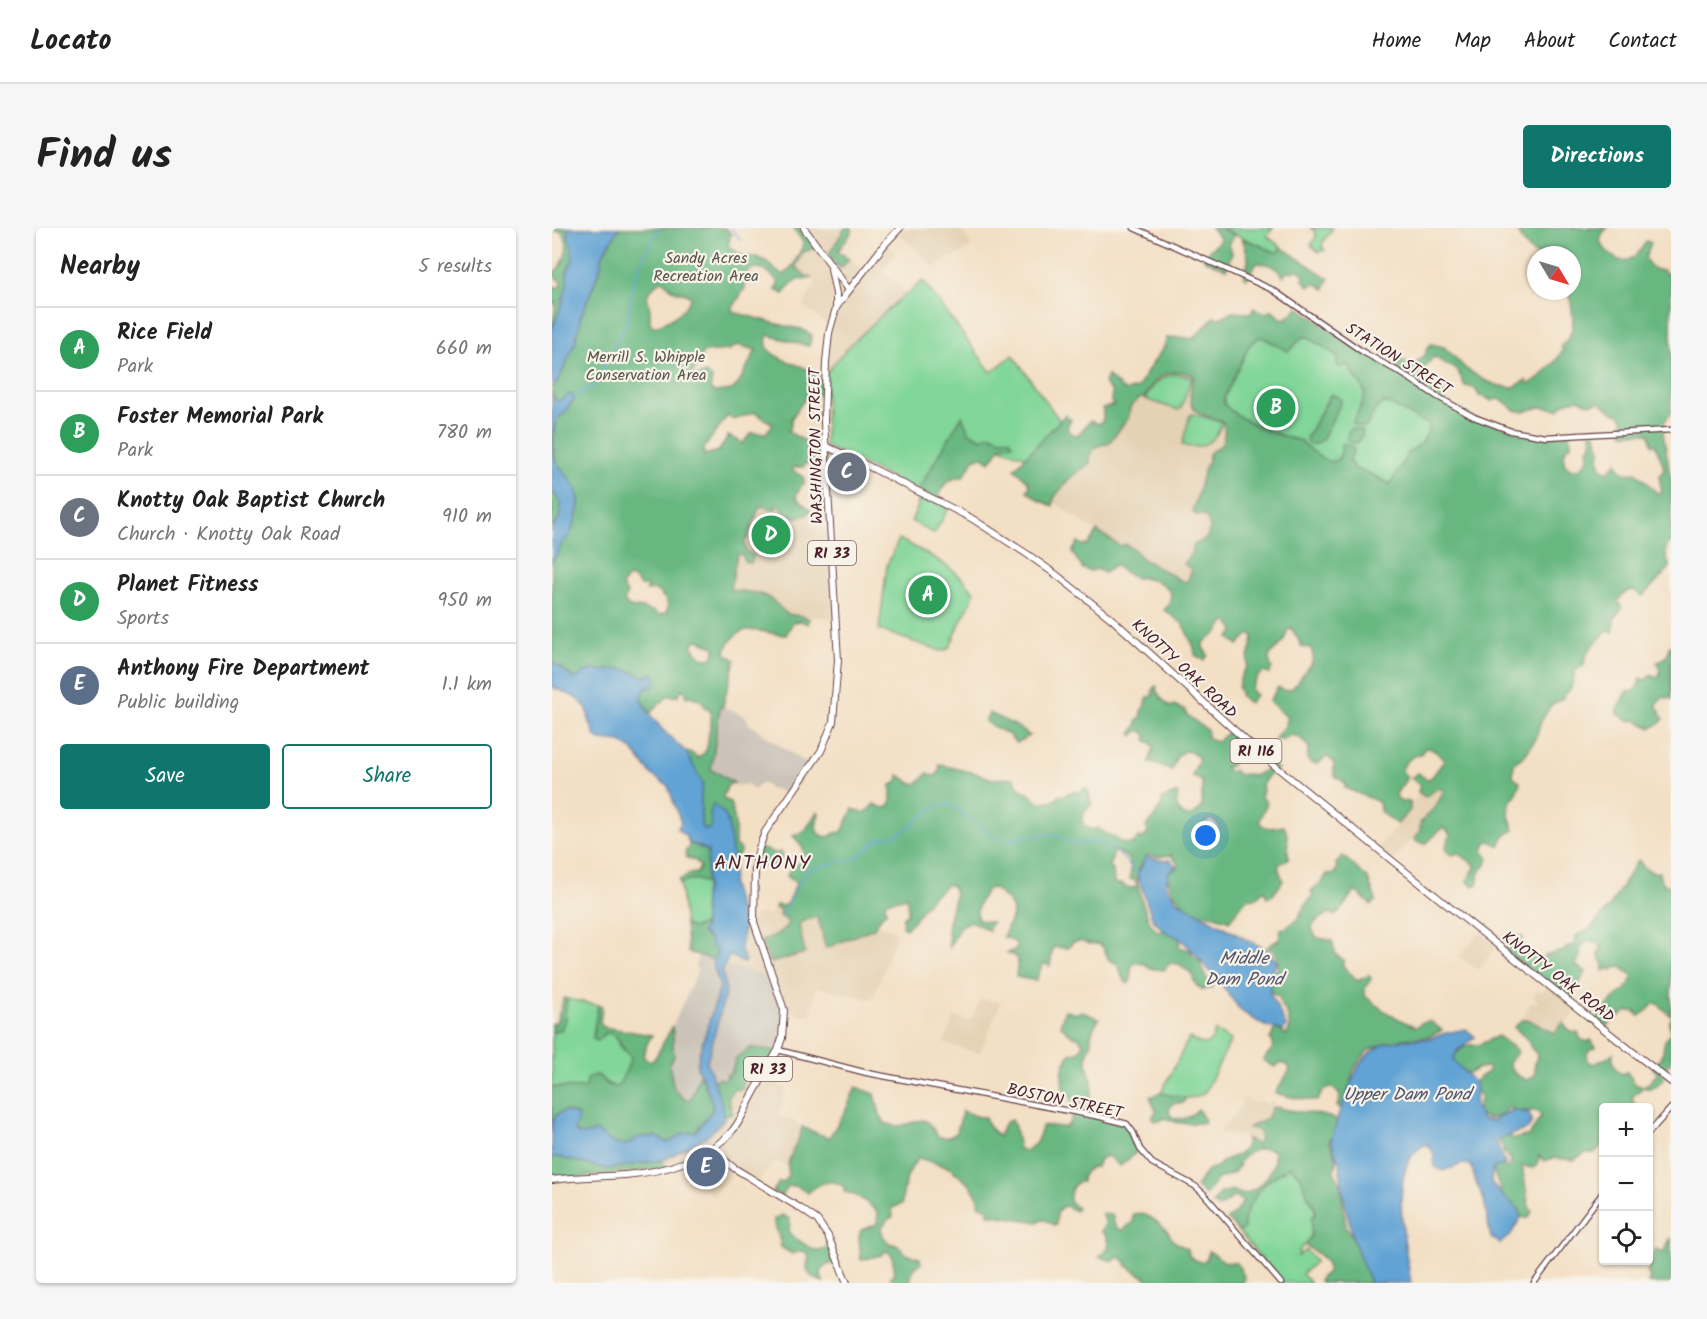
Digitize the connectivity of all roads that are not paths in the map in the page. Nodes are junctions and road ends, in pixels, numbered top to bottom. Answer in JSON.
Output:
{"nodes":[{"id":1,"x":804,"y":228,"type":"edge"},
{"id":2,"x":900,"y":228,"type":"edge"},
{"id":3,"x":1134,"y":228,"type":"edge"},
{"id":4,"x":830,"y":265,"type":"junction"},
{"id":5,"x":849,"y":290,"type":"junction"},
{"id":6,"x":836,"y":308,"type":"junction"},
{"id":7,"x":1671,"y":430,"type":"edge"},
{"id":8,"x":825,"y":446,"type":"junction"},
{"id":9,"x":778,"y":1050,"type":"junction"},
{"id":10,"x":1671,"y":1082,"type":"edge"},
{"id":11,"x":1671,"y":1108,"type":"edge"},
{"id":12,"x":1653,"y":1128,"type":"edge"},
{"id":13,"x":711,"y":1149,"type":"junction"},
{"id":14,"x":552,"y":1180,"type":"edge"},
{"id":15,"x":1599,"y":1197,"type":"edge"},
{"id":16,"x":847,"y":1283,"type":"edge"},
{"id":17,"x":1281,"y":1283,"type":"edge"},
{"id":18,"x":1533,"y":1283,"type":"edge"}],
"edges":[{"from":1,"to":4,"type":"main road","number":"RI 33"},
{"from":2,"to":5,"type":"main road","name":"WASHINGTON STREET"},
{"from":3,"to":7,"type":"street","name":"STATION STREET"},
{"from":4,"to":5,"type":"main road","number":"RI 33"},
{"from":4,"to":6,"type":"main road","number":"RI 33"},
{"from":5,"to":6,"type":"main road","name":"WASHINGTON STREET","number":"RI 33"},
{"from":6,"to":8,"type":"main road","name":"WASHINGTON STREET","number":"RI 33"},
{"from":8,"to":9,"type":"main road","name":"WASHINGTON STREET","number":"RI 33"},
{"from":8,"to":10,"type":"main road","name":"KNOTTY OAK ROAD","number":"RI 116"},
{"from":9,"to":13,"type":"main road","name":"WASHINGTON STREET","number":"RI 33"},
{"from":9,"to":17,"type":"street","name":"BOSTON STREET"},
{"from":11,"to":12,"type":"street"},
{"from":13,"to":14,"type":"main road","name":"WASHINGTON STREET","number":"RI 33"},
{"from":13,"to":16,"type":"main road"},
{"from":15,"to":18,"type":"street"}]}
